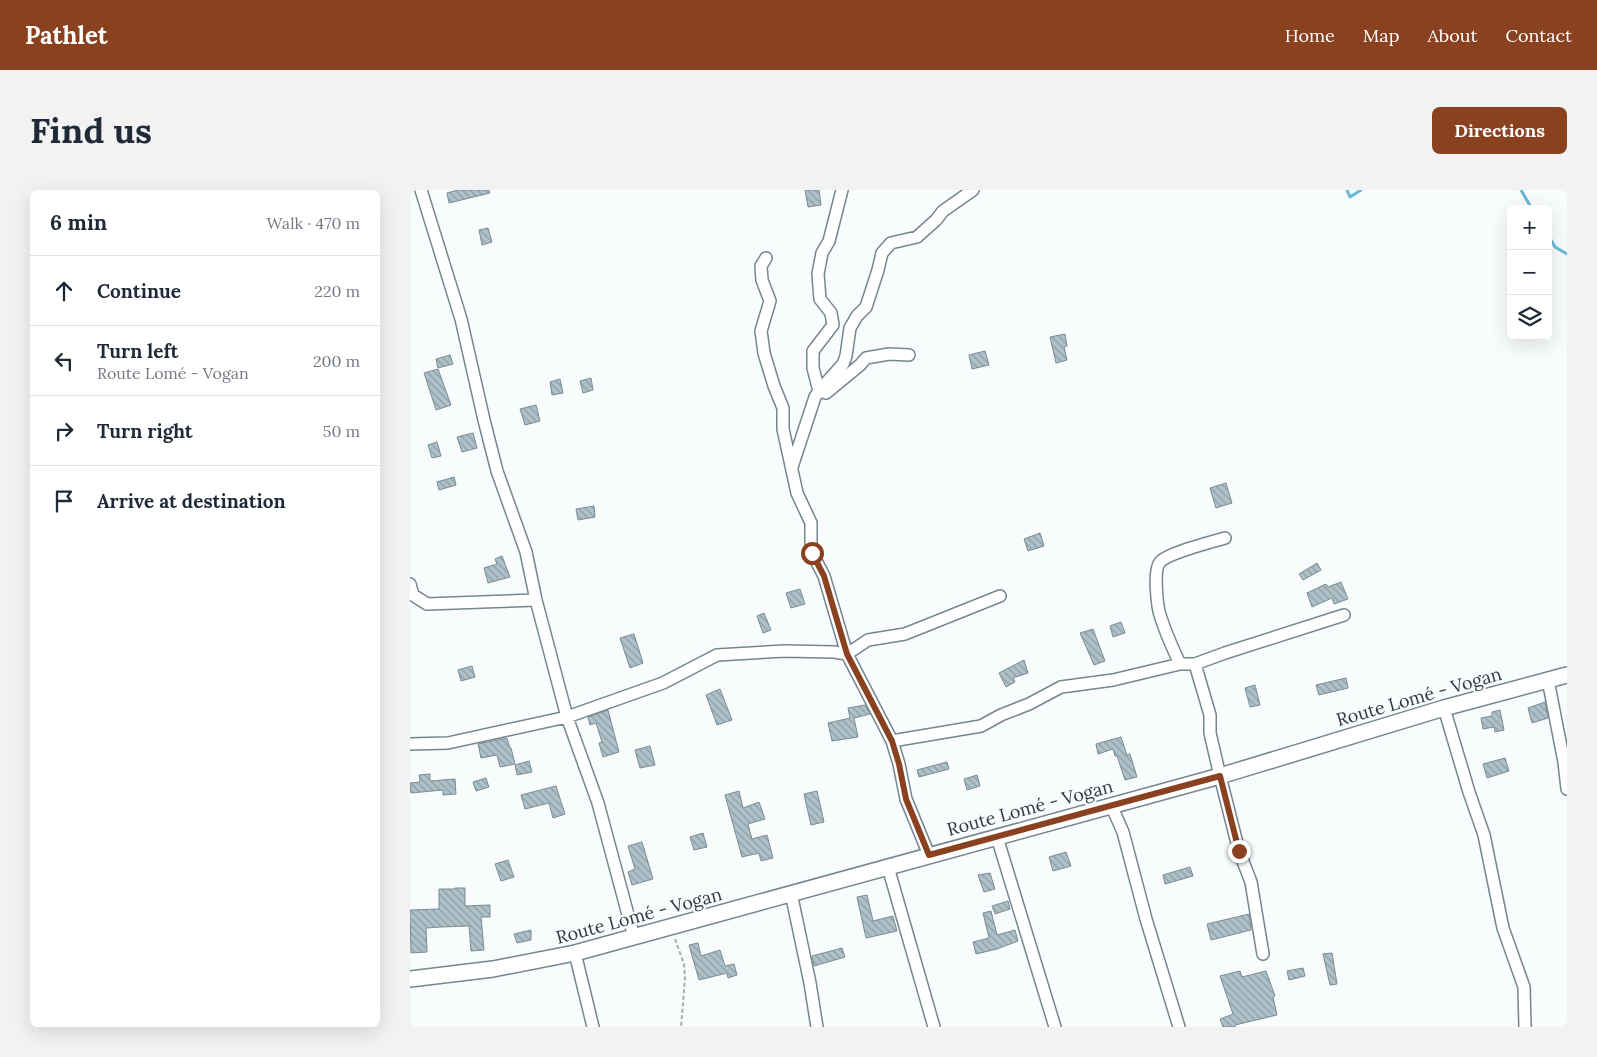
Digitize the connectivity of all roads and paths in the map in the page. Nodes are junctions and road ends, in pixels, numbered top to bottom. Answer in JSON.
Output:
{"nodes":[{"id":1,"x":420,"y":190,"type":"edge"},
{"id":2,"x":842,"y":190,"type":"edge"},
{"id":3,"x":973,"y":190,"type":"edge"},
{"id":4,"x":766,"y":258,"type":"dead end"},
{"id":5,"x":909,"y":355,"type":"dead end"},
{"id":6,"x":819,"y":391,"type":"junction"},
{"id":7,"x":792,"y":466,"type":"junction"},
{"id":8,"x":1225,"y":538,"type":"dead end"},
{"id":9,"x":410,"y":584,"type":"edge"},
{"id":10,"x":1000,"y":596,"type":"dead end"},
{"id":11,"x":536,"y":600,"type":"junction"},
{"id":12,"x":1344,"y":615,"type":"dead end"},
{"id":13,"x":847,"y":654,"type":"junction"},
{"id":14,"x":1180,"y":664,"type":"junction"},
{"id":15,"x":1195,"y":664,"type":"junction"},
{"id":16,"x":1567,"y":675,"type":"edge"},
{"id":17,"x":1548,"y":680,"type":"junction"},
{"id":18,"x":1444,"y":708,"type":"junction"},
{"id":19,"x":567,"y":717,"type":"junction"},
{"id":20,"x":892,"y":741,"type":"junction"},
{"id":21,"x":410,"y":744,"type":"edge"},
{"id":22,"x":1220,"y":776,"type":"junction"},
{"id":23,"x":1567,"y":789,"type":"edge"},
{"id":24,"x":1112,"y":805,"type":"junction"},
{"id":25,"x":997,"y":836,"type":"junction"},
{"id":26,"x":929,"y":855,"type":"junction"},
{"id":27,"x":888,"y":867,"type":"junction"},
{"id":28,"x":791,"y":893,"type":"junction"},
{"id":29,"x":672,"y":927,"type":"junction"},
{"id":30,"x":634,"y":937,"type":"junction"},
{"id":31,"x":575,"y":954,"type":"junction"},
{"id":32,"x":1263,"y":954,"type":"dead end"},
{"id":33,"x":410,"y":979,"type":"edge"},
{"id":34,"x":593,"y":1027,"type":"edge"},
{"id":35,"x":681,"y":1027,"type":"edge"},
{"id":36,"x":817,"y":1027,"type":"edge"},
{"id":37,"x":934,"y":1027,"type":"edge"},
{"id":38,"x":1055,"y":1027,"type":"edge"},
{"id":39,"x":1179,"y":1027,"type":"edge"},
{"id":40,"x":1525,"y":1027,"type":"edge"}],
"edges":[{"from":1,"to":11,"type":"street"},
{"from":2,"to":6,"type":"street"},
{"from":3,"to":6,"type":"street"},
{"from":4,"to":7,"type":"street"},
{"from":5,"to":6,"type":"street"},
{"from":6,"to":7,"type":"street"},
{"from":7,"to":13,"type":"street"},
{"from":8,"to":14,"type":"street"},
{"from":9,"to":11,"type":"street"},
{"from":10,"to":13,"type":"street"},
{"from":11,"to":19,"type":"street"},
{"from":12,"to":15,"type":"street"},
{"from":13,"to":19,"type":"street"},
{"from":13,"to":20,"type":"street"},
{"from":14,"to":15,"type":"street"},
{"from":14,"to":20,"type":"street"},
{"from":15,"to":22,"type":"street"},
{"from":16,"to":17,"type":"main road","name":"Route Lomé - Vogan"},
{"from":17,"to":18,"type":"main road","name":"Route Lomé - Vogan"},
{"from":17,"to":23,"type":"street"},
{"from":18,"to":22,"type":"main road","name":"Route Lomé - Vogan"},
{"from":18,"to":40,"type":"street"},
{"from":19,"to":21,"type":"street"},
{"from":19,"to":30,"type":"street"},
{"from":20,"to":26,"type":"street"},
{"from":22,"to":24,"type":"main road","name":"Route Lomé - Vogan"},
{"from":22,"to":32,"type":"street"},
{"from":24,"to":25,"type":"main road","name":"Route Lomé - Vogan"},
{"from":24,"to":39,"type":"street"},
{"from":25,"to":26,"type":"main road","name":"Route Lomé - Vogan"},
{"from":25,"to":38,"type":"street"},
{"from":26,"to":27,"type":"main road","name":"Route Lomé - Vogan"},
{"from":27,"to":28,"type":"main road","name":"Route Lomé - Vogan"},
{"from":27,"to":37,"type":"street"},
{"from":28,"to":29,"type":"main road","name":"Route Lomé - Vogan"},
{"from":28,"to":36,"type":"street"},
{"from":29,"to":30,"type":"main road","name":"Route Lomé - Vogan"},
{"from":29,"to":35,"type":"path"},
{"from":30,"to":31,"type":"main road","name":"Route Lomé - Vogan"},
{"from":31,"to":33,"type":"main road","name":"Route Lomé - Vogan"},
{"from":31,"to":34,"type":"street"}]}
